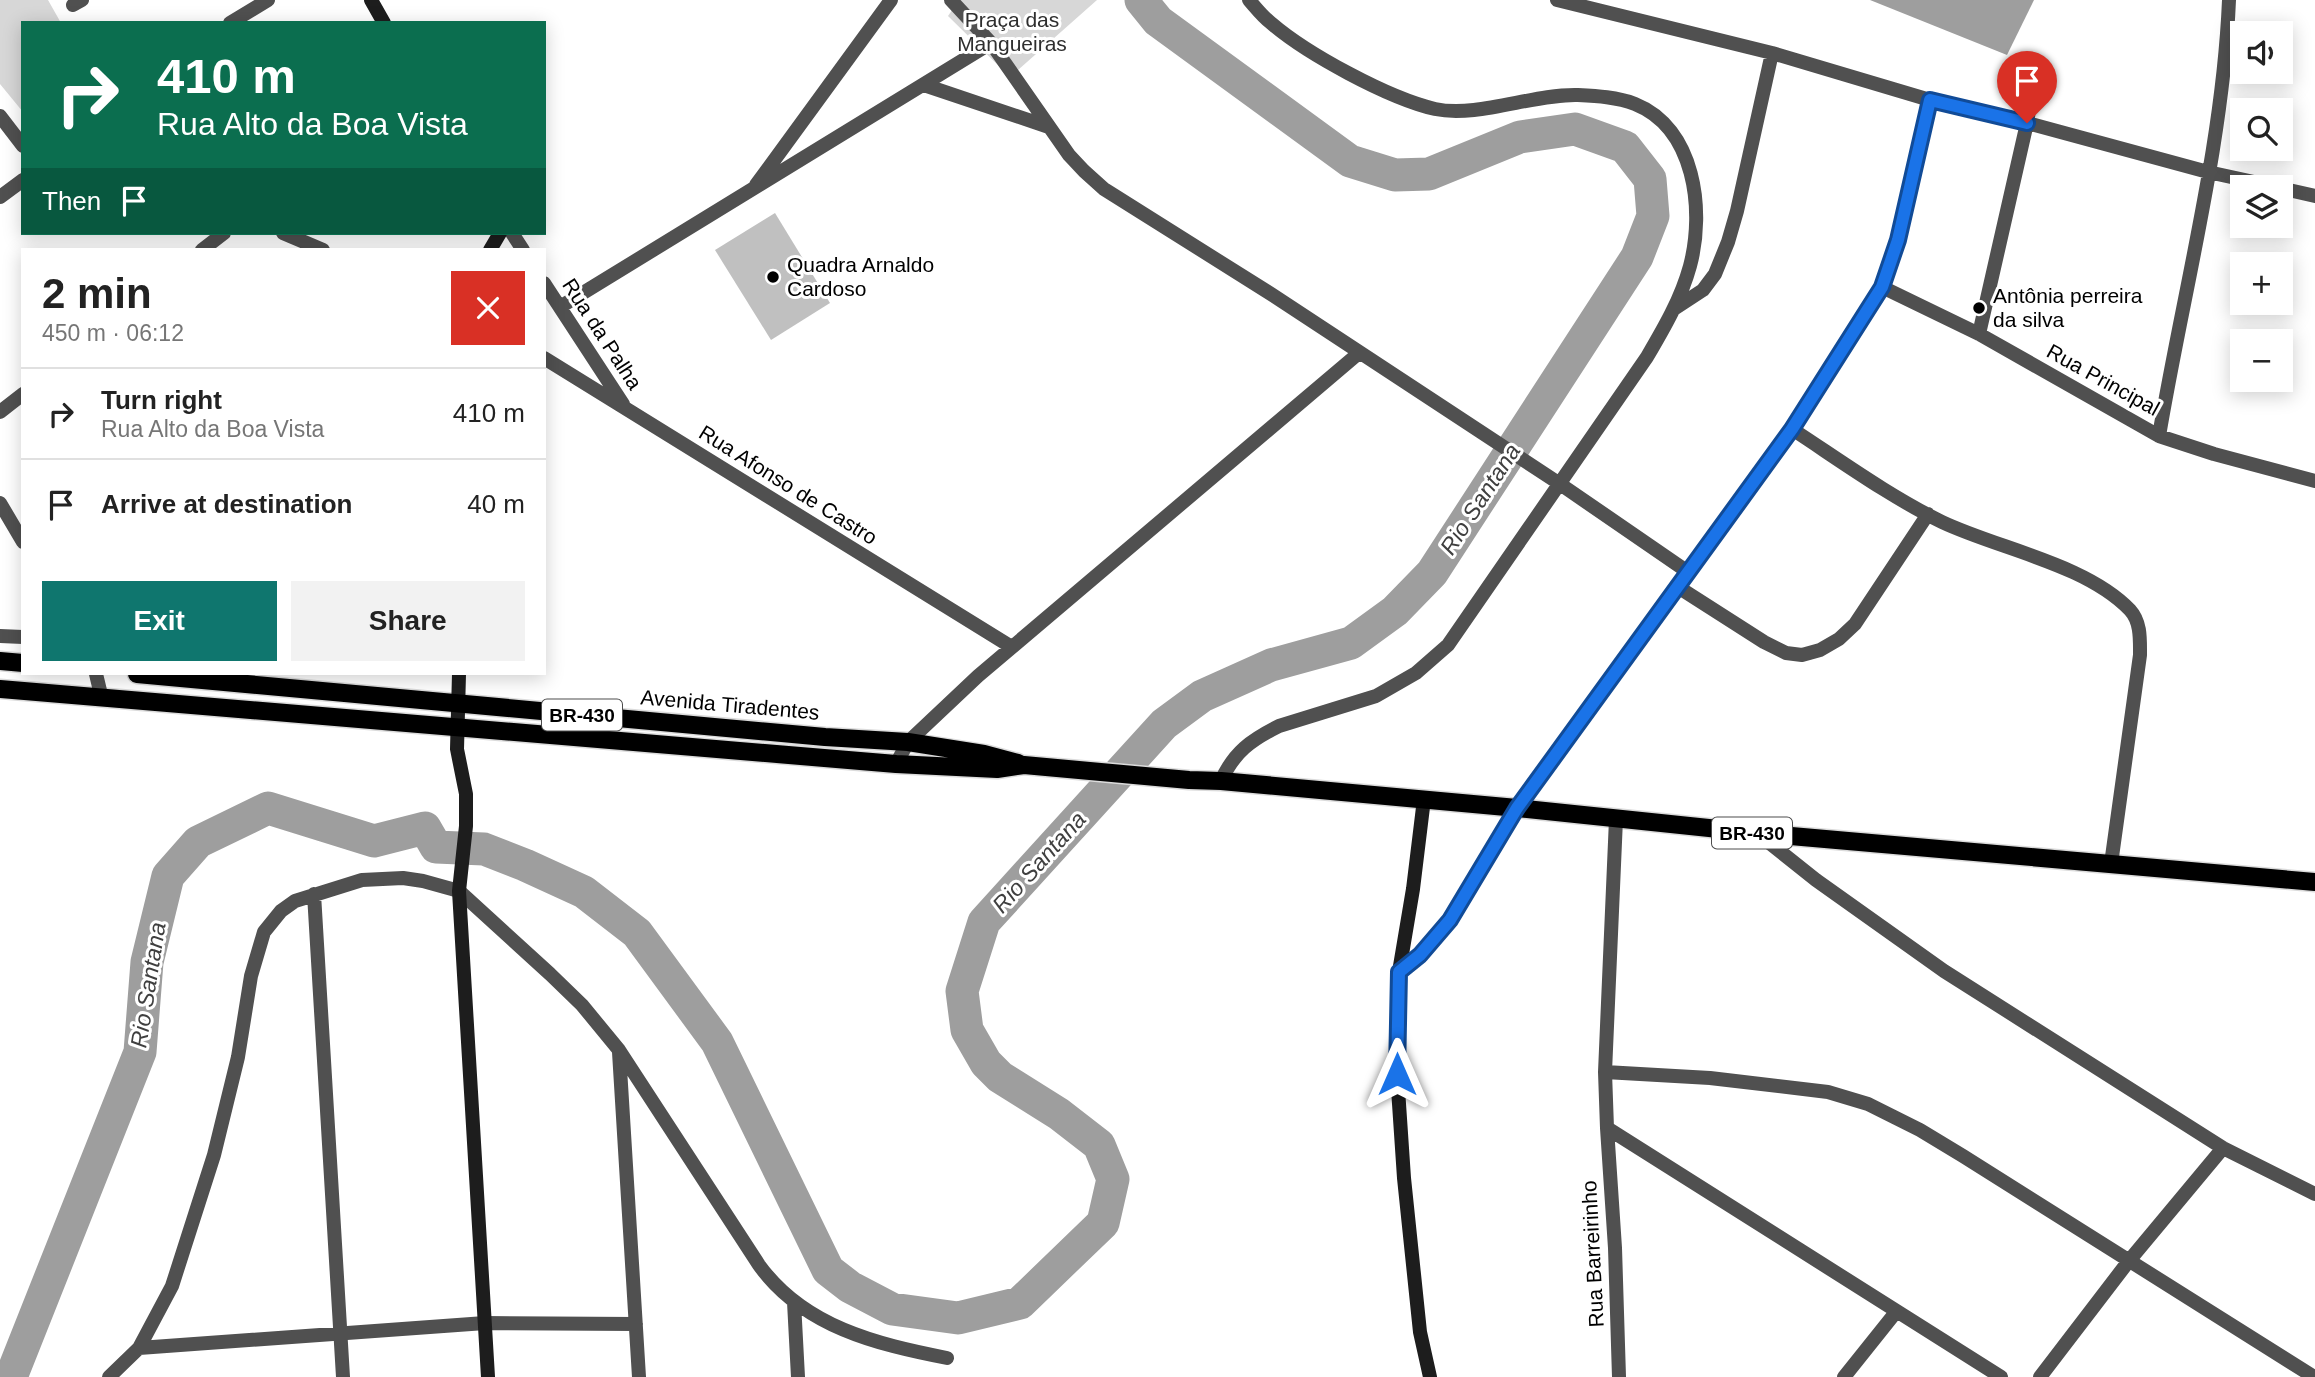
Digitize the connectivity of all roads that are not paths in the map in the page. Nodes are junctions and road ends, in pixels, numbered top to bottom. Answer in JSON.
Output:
{"nodes":[{"id":1,"x":268,"y":0,"type":"edge"},
{"id":2,"x":371,"y":0,"type":"edge"},
{"id":3,"x":891,"y":0,"type":"edge"},
{"id":4,"x":951,"y":0,"type":"edge"},
{"id":5,"x":1249,"y":0,"type":"edge"},
{"id":6,"x":1557,"y":0,"type":"edge"},
{"id":7,"x":2229,"y":0,"type":"edge"},
{"id":8,"x":233,"y":21,"type":"edge"},
{"id":9,"x":383,"y":21,"type":"edge"},
{"id":10,"x":991,"y":43,"type":"junction"},
{"id":11,"x":1772,"y":53,"type":"junction"},
{"id":12,"x":924,"y":85,"type":"junction"},
{"id":13,"x":2033,"y":86,"type":"dead end"},
{"id":14,"x":1930,"y":100,"type":"junction"},
{"id":15,"x":0,"y":116,"type":"edge"},
{"id":16,"x":2027,"y":123,"type":"junction"},
{"id":17,"x":1049,"y":127,"type":"junction"},
{"id":18,"x":21,"y":143,"type":"edge"},
{"id":19,"x":2208,"y":172,"type":"junction"},
{"id":20,"x":2230,"y":177,"type":"edge"},
{"id":21,"x":21,"y":181,"type":"edge"},
{"id":22,"x":751,"y":191,"type":"junction"},
{"id":23,"x":2293,"y":191,"type":"edge"},
{"id":24,"x":2315,"y":196,"type":"edge"},
{"id":25,"x":0,"y":197,"type":"edge"},
{"id":26,"x":221,"y":235,"type":"edge"},
{"id":27,"x":289,"y":235,"type":"edge"},
{"id":28,"x":205,"y":248,"type":"edge"},
{"id":29,"x":318,"y":248,"type":"edge"},
{"id":30,"x":546,"y":286,"type":"edge"},
{"id":31,"x":1882,"y":287,"type":"junction"},
{"id":32,"x":560,"y":307,"type":"junction"},
{"id":33,"x":1674,"y":309,"type":"junction"},
{"id":34,"x":1979,"y":334,"type":"junction"},
{"id":35,"x":1359,"y":354,"type":"junction"},
{"id":36,"x":546,"y":359,"type":"edge"},
{"id":37,"x":21,"y":396,"type":"edge"},
{"id":38,"x":625,"y":408,"type":"junction"},
{"id":39,"x":0,"y":412,"type":"edge"},
{"id":40,"x":1792,"y":429,"type":"junction"},
{"id":41,"x":2159,"y":436,"type":"junction"},
{"id":42,"x":2315,"y":481,"type":"edge"},
{"id":43,"x":1560,"y":484,"type":"junction"},
{"id":44,"x":0,"y":503,"type":"edge"},
{"id":45,"x":1928,"y":514,"type":"junction"},
{"id":46,"x":21,"y":539,"type":"edge"},
{"id":47,"x":1688,"y":572,"type":"junction"},
{"id":48,"x":1678,"y":587,"type":"junction"},
{"id":49,"x":0,"y":636,"type":"edge"},
{"id":50,"x":21,"y":637,"type":"edge"},
{"id":51,"x":1010,"y":646,"type":"junction"},
{"id":52,"x":0,"y":662,"type":"edge"},
{"id":53,"x":21,"y":663,"type":"edge"},
{"id":54,"x":96,"y":675,"type":"edge"},
{"id":55,"x":148,"y":675,"type":"edge"},
{"id":56,"x":459,"y":675,"type":"edge"},
{"id":57,"x":0,"y":689,"type":"edge"},
{"id":58,"x":103,"y":699,"type":"junction"},
{"id":59,"x":458,"y":704,"type":"junction"},
{"id":60,"x":456,"y":726,"type":"junction"},
{"id":61,"x":908,"y":742,"type":"junction"},
{"id":62,"x":896,"y":764,"type":"junction"},
{"id":63,"x":1024,"y":765,"type":"junction"},
{"id":64,"x":1221,"y":781,"type":"junction"},
{"id":65,"x":1424,"y":799,"type":"junction"},
{"id":66,"x":1517,"y":808,"type":"junction"},
{"id":67,"x":1616,"y":818,"type":"junction"},
{"id":68,"x":1756,"y":833,"type":"junction"},
{"id":69,"x":2111,"y":864,"type":"junction"},
{"id":70,"x":2315,"y":883,"type":"edge"},
{"id":71,"x":460,"y":891,"type":"junction"},
{"id":72,"x":314,"y":894,"type":"junction"},
{"id":73,"x":1399,"y":972,"type":"junction"},
{"id":74,"x":619,"y":1050,"type":"junction"},
{"id":75,"x":1605,"y":1072,"type":"junction"},
{"id":76,"x":1607,"y":1128,"type":"junction"},
{"id":77,"x":2223,"y":1148,"type":"junction"},
{"id":78,"x":2315,"y":1194,"type":"edge"},
{"id":79,"x":2128,"y":1262,"type":"junction"},
{"id":80,"x":794,"y":1302,"type":"junction"},
{"id":81,"x":1896,"y":1312,"type":"junction"},
{"id":82,"x":485,"y":1323,"type":"junction"},
{"id":83,"x":636,"y":1324,"type":"junction"},
{"id":84,"x":341,"y":1335,"type":"junction"},
{"id":85,"x":139,"y":1348,"type":"junction"},
{"id":86,"x":947,"y":1358,"type":"dead end"},
{"id":87,"x":109,"y":1377,"type":"edge"},
{"id":88,"x":343,"y":1377,"type":"edge"},
{"id":89,"x":488,"y":1377,"type":"edge"},
{"id":90,"x":639,"y":1377,"type":"edge"},
{"id":91,"x":798,"y":1377,"type":"edge"},
{"id":92,"x":1430,"y":1377,"type":"edge"},
{"id":93,"x":1619,"y":1377,"type":"edge"},
{"id":94,"x":1844,"y":1377,"type":"edge"},
{"id":95,"x":2001,"y":1377,"type":"edge"},
{"id":96,"x":2040,"y":1377,"type":"edge"},
{"id":97,"x":2314,"y":1377,"type":"edge"}],
"edges":[{"from":1,"to":8,"type":"street"},
{"from":2,"to":9,"type":"main road"},
{"from":3,"to":22,"type":"street"},
{"from":4,"to":10,"type":"street"},
{"from":5,"to":33,"type":"street"},
{"from":6,"to":11,"type":"street"},
{"from":7,"to":19,"type":"street"},
{"from":10,"to":12,"type":"street"},
{"from":10,"to":17,"type":"street"},
{"from":11,"to":14,"type":"street"},
{"from":11,"to":33,"type":"street"},
{"from":12,"to":17,"type":"street"},
{"from":12,"to":22,"type":"street"},
{"from":13,"to":16,"type":"street"},
{"from":14,"to":16,"type":"street"},
{"from":14,"to":31,"type":"street"},
{"from":15,"to":18,"type":"street"},
{"from":16,"to":19,"type":"street"},
{"from":16,"to":34,"type":"street"},
{"from":17,"to":35,"type":"street"},
{"from":19,"to":20,"type":"street"},
{"from":19,"to":41,"type":"street"},
{"from":21,"to":25,"type":"street"},
{"from":22,"to":32,"type":"street"},
{"from":23,"to":24,"type":"street"},
{"from":26,"to":28,"type":"street"},
{"from":27,"to":29,"type":"street"},
{"from":30,"to":32,"type":"street","name":"Rua da Palha"},
{"from":31,"to":34,"type":"street","name":"Rua Principal"},
{"from":31,"to":40,"type":"street"},
{"from":32,"to":38,"type":"street","name":"Rua da Palha"},
{"from":33,"to":43,"type":"street"},
{"from":34,"to":41,"type":"street","name":"Rua Principal"},
{"from":35,"to":43,"type":"street"},
{"from":35,"to":51,"type":"street"},
{"from":36,"to":38,"type":"street","name":"Rua Afonso de Castro"},
{"from":37,"to":39,"type":"street"},
{"from":38,"to":51,"type":"street","name":"Rua Afonso de Castro"},
{"from":40,"to":45,"type":"street"},
{"from":40,"to":47,"type":"street"},
{"from":41,"to":42,"type":"street","name":"Rua Principal"},
{"from":43,"to":47,"type":"street"},
{"from":43,"to":64,"type":"street"},
{"from":44,"to":46,"type":"street"},
{"from":45,"to":48,"type":"street"},
{"from":45,"to":69,"type":"street"},
{"from":47,"to":48,"type":"street"},
{"from":48,"to":66,"type":"street"},
{"from":49,"to":50,"type":"street"},
{"from":51,"to":61,"type":"street"},
{"from":52,"to":53,"type":"main road"},
{"from":54,"to":58,"type":"street"},
{"from":55,"to":59,"type":"main road","name":"Avenida Tiradentes","number":"BR-430"},
{"from":56,"to":59,"type":"main road"},
{"from":57,"to":58,"type":"main road","number":"BR-430"},
{"from":58,"to":60,"type":"main road","number":"BR-430"},
{"from":59,"to":60,"type":"main road"},
{"from":59,"to":61,"type":"main road","name":"Avenida Tiradentes","number":"BR-430"},
{"from":60,"to":62,"type":"main road","number":"BR-430"},
{"from":60,"to":71,"type":"main road"},
{"from":61,"to":62,"type":"street"},
{"from":61,"to":63,"type":"main road","name":"Avenida Tiradentes","number":"BR-430"},
{"from":62,"to":63,"type":"main road","number":"BR-430"},
{"from":63,"to":64,"type":"main road","number":"BR-430"},
{"from":64,"to":65,"type":"main road","number":"BR-430"},
{"from":65,"to":66,"type":"main road","number":"BR-430"},
{"from":65,"to":73,"type":"main road"},
{"from":66,"to":67,"type":"main road","number":"BR-430"},
{"from":66,"to":73,"type":"street"},
{"from":67,"to":68,"type":"main road","number":"BR-430"},
{"from":67,"to":75,"type":"street","name":"Rua Barreirinho"},
{"from":68,"to":69,"type":"main road","number":"BR-430"},
{"from":68,"to":77,"type":"street"},
{"from":69,"to":70,"type":"main road","number":"BR-430"},
{"from":71,"to":72,"type":"street"},
{"from":71,"to":74,"type":"street"},
{"from":71,"to":82,"type":"main road"},
{"from":72,"to":84,"type":"street"},
{"from":72,"to":85,"type":"street"},
{"from":73,"to":92,"type":"main road"},
{"from":74,"to":80,"type":"street"},
{"from":74,"to":83,"type":"street"},
{"from":75,"to":76,"type":"street","name":"Rua Barreirinho"},
{"from":75,"to":79,"type":"street"},
{"from":76,"to":81,"type":"street"},
{"from":76,"to":93,"type":"street","name":"Rua Barreirinho"},
{"from":77,"to":78,"type":"street"},
{"from":77,"to":79,"type":"street"},
{"from":79,"to":96,"type":"street"},
{"from":79,"to":97,"type":"street"},
{"from":80,"to":86,"type":"street"},
{"from":80,"to":91,"type":"street"},
{"from":81,"to":94,"type":"street"},
{"from":81,"to":95,"type":"street"},
{"from":82,"to":83,"type":"street"},
{"from":82,"to":84,"type":"street"},
{"from":82,"to":89,"type":"main road"},
{"from":83,"to":90,"type":"street"},
{"from":84,"to":85,"type":"street"},
{"from":84,"to":88,"type":"street"},
{"from":85,"to":87,"type":"street"}]}
